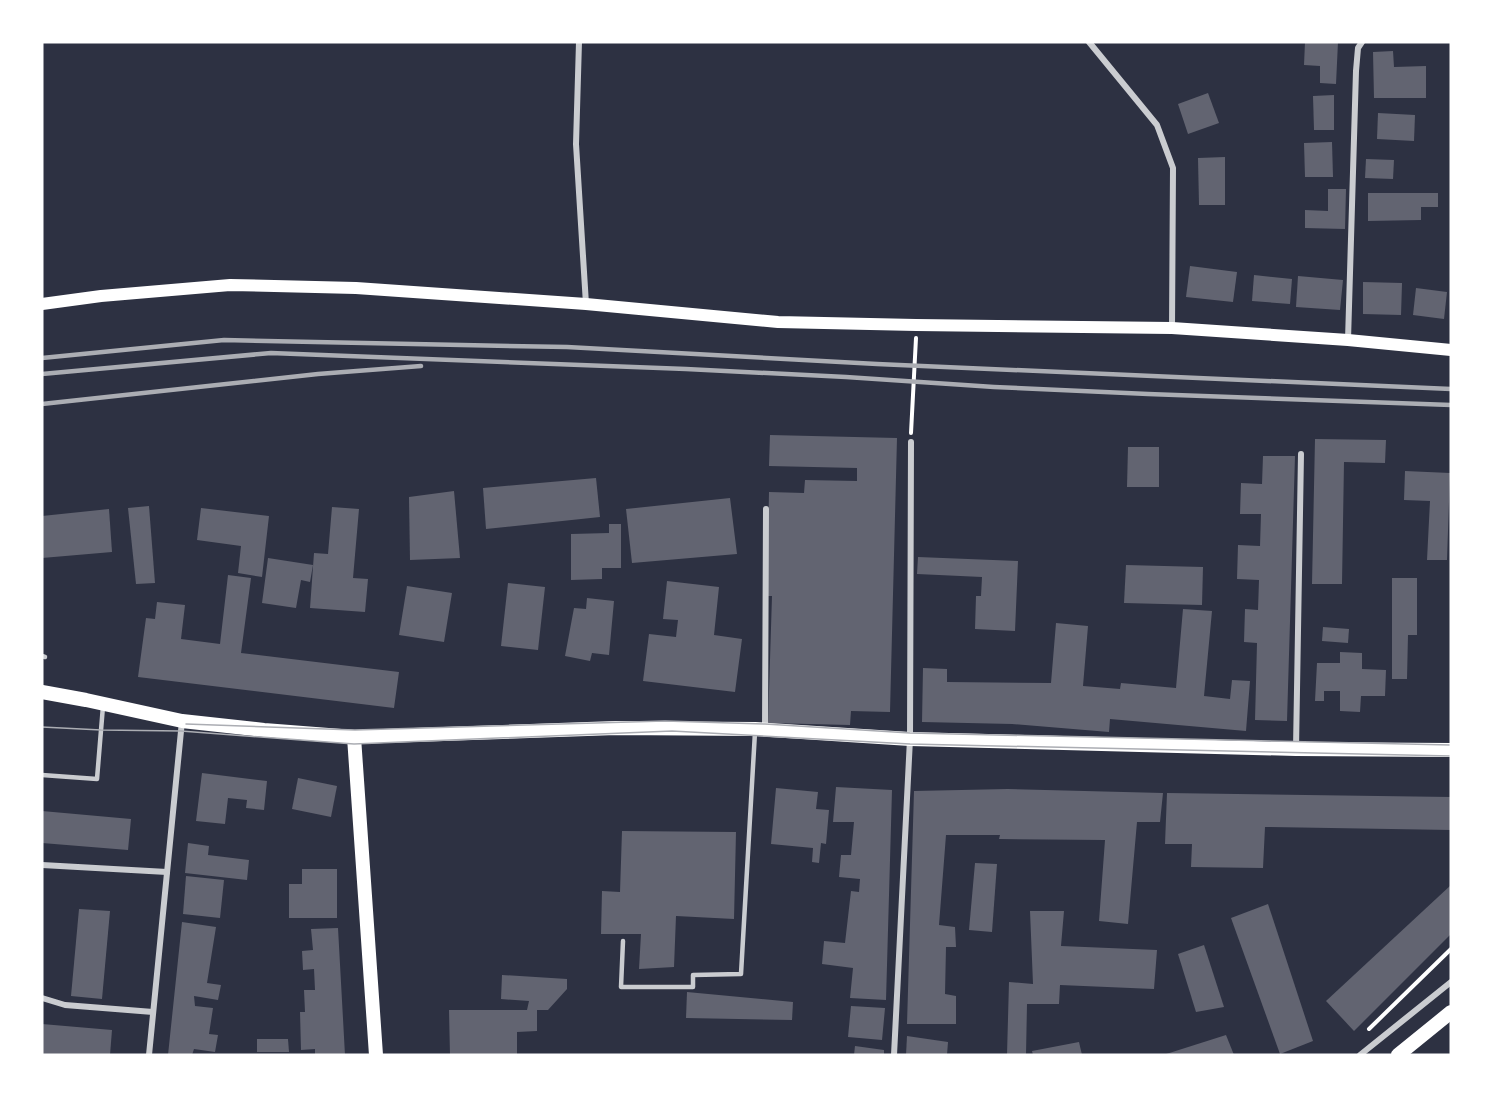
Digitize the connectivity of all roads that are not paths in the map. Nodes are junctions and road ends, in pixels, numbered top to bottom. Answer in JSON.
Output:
{"nodes":[{"id":1,"x":579,"y":42,"type":"edge"},
{"id":2,"x":1089,"y":42,"type":"edge"},
{"id":3,"x":1362,"y":42,"type":"edge"},
{"id":4,"x":42,"y":304,"type":"edge"},
{"id":5,"x":586,"y":304,"type":"junction"},
{"id":6,"x":1172,"y":327,"type":"junction"},
{"id":7,"x":1348,"y":340,"type":"junction"},
{"id":8,"x":1451,"y":350,"type":"edge"},
{"id":9,"x":910,"y":442,"type":"road end"},
{"id":10,"x":1301,"y":454,"type":"dead end"},
{"id":11,"x":766,"y":509,"type":"dead end"},
{"id":12,"x":42,"y":692,"type":"edge"},
{"id":13,"x":104,"y":704,"type":"junction"},
{"id":14,"x":182,"y":720,"type":"junction"},
{"id":15,"x":760,"y":730,"type":"junction"},
{"id":16,"x":354,"y":737,"type":"junction"},
{"id":17,"x":910,"y":739,"type":"junction"},
{"id":18,"x":1296,"y":749,"type":"junction"},
{"id":19,"x":1451,"y":750,"type":"edge"},
{"id":20,"x":42,"y":775,"type":"edge"},
{"id":21,"x":42,"y":865,"type":"edge"},
{"id":22,"x":167,"y":872,"type":"junction"},
{"id":23,"x":623,"y":941,"type":"dead end"},
{"id":24,"x":1451,"y":982,"type":"edge"},
{"id":25,"x":42,"y":998,"type":"edge"},
{"id":26,"x":153,"y":1012,"type":"junction"},
{"id":27,"x":1451,"y":1012,"type":"edge"},
{"id":28,"x":149,"y":1055,"type":"edge"},
{"id":29,"x":376,"y":1055,"type":"edge"},
{"id":30,"x":894,"y":1055,"type":"edge"},
{"id":31,"x":1360,"y":1055,"type":"edge"},
{"id":32,"x":1398,"y":1055,"type":"edge"}],
"edges":[{"from":1,"to":5,"type":"street"},
{"from":2,"to":6,"type":"street"},
{"from":3,"to":7,"type":"street"},
{"from":4,"to":5,"type":"main road"},
{"from":5,"to":6,"type":"main road"},
{"from":6,"to":7,"type":"main road"},
{"from":7,"to":8,"type":"main road"},
{"from":9,"to":17,"type":"street"},
{"from":10,"to":18,"type":"street"},
{"from":11,"to":15,"type":"street"},
{"from":12,"to":13,"type":"main road"},
{"from":13,"to":14,"type":"main road"},
{"from":13,"to":20,"type":"lane"},
{"from":14,"to":16,"type":"main road"},
{"from":14,"to":22,"type":"street"},
{"from":15,"to":16,"type":"main road"},
{"from":15,"to":17,"type":"main road"},
{"from":15,"to":23,"type":"lane"},
{"from":16,"to":29,"type":"main road"},
{"from":17,"to":18,"type":"main road"},
{"from":17,"to":30,"type":"street"},
{"from":18,"to":19,"type":"main road"},
{"from":21,"to":22,"type":"street"},
{"from":22,"to":26,"type":"street"},
{"from":24,"to":31,"type":"street"},
{"from":25,"to":26,"type":"street"},
{"from":26,"to":28,"type":"street"},
{"from":27,"to":32,"type":"main road"}]}
